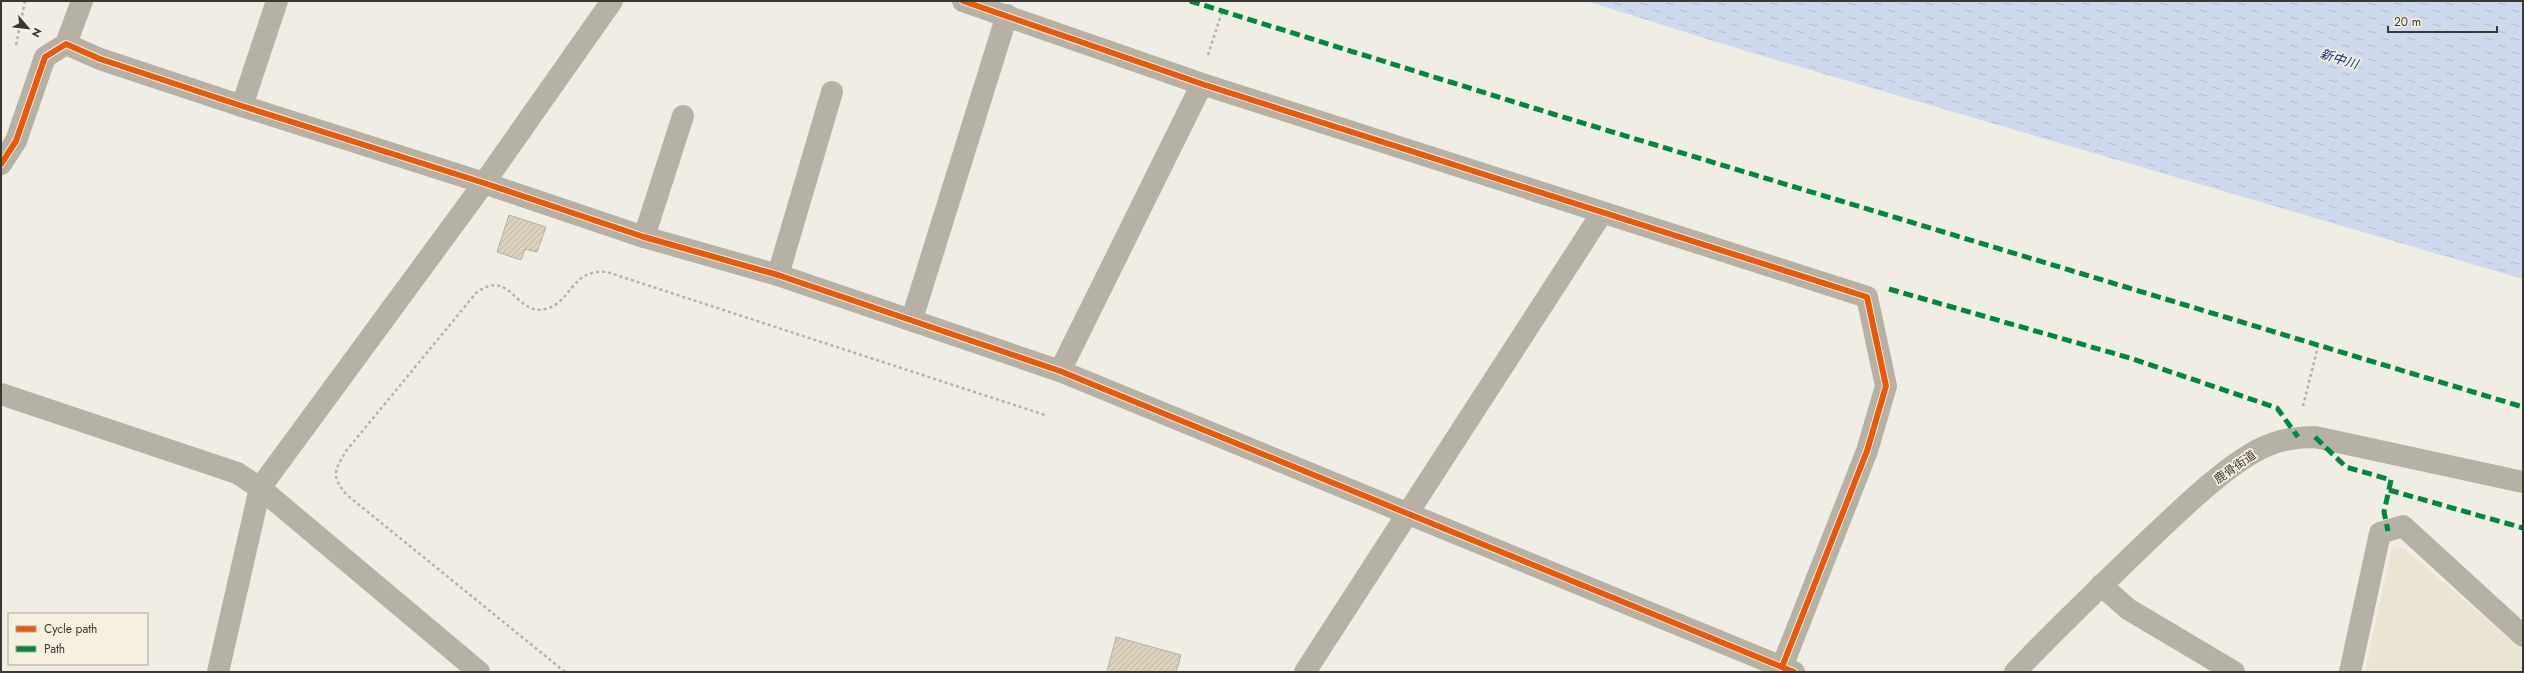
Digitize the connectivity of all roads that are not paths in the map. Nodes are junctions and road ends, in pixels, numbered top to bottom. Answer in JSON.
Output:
{"nodes":[{"id":1,"x":82,"y":1,"type":"edge"},
{"id":2,"x":277,"y":1,"type":"edge"},
{"id":3,"x":612,"y":1,"type":"edge"},
{"id":4,"x":963,"y":1,"type":"edge"},
{"id":5,"x":1007,"y":14,"type":"junction"},
{"id":6,"x":66,"y":44,"type":"junction"},
{"id":7,"x":1202,"y":84,"type":"junction"},
{"id":8,"x":832,"y":92,"type":"dead end"},
{"id":9,"x":242,"y":106,"type":"junction"},
{"id":10,"x":683,"y":116,"type":"dead end"},
{"id":11,"x":1,"y":164,"type":"edge"},
{"id":12,"x":484,"y":183,"type":"junction"},
{"id":13,"x":1602,"y":213,"type":"junction"},
{"id":14,"x":644,"y":237,"type":"junction"},
{"id":15,"x":778,"y":275,"type":"junction"},
{"id":16,"x":912,"y":319,"type":"junction"},
{"id":17,"x":1060,"y":371,"type":"junction"},
{"id":18,"x":1,"y":394,"type":"edge"},
{"id":19,"x":2523,"y":482,"type":"edge"},
{"id":20,"x":260,"y":488,"type":"junction"},
{"id":21,"x":1408,"y":513,"type":"junction"},
{"id":22,"x":2101,"y":585,"type":"junction"},
{"id":23,"x":2523,"y":636,"type":"edge"},
{"id":24,"x":1788,"y":670,"type":"edge"},
{"id":25,"x":218,"y":672,"type":"edge"},
{"id":26,"x":479,"y":672,"type":"edge"},
{"id":27,"x":1305,"y":672,"type":"edge"},
{"id":28,"x":2014,"y":672,"type":"edge"},
{"id":29,"x":2234,"y":672,"type":"edge"},
{"id":30,"x":2350,"y":672,"type":"edge"}],
"edges":[{"from":1,"to":6,"type":"street"},
{"from":2,"to":9,"type":"street"},
{"from":3,"to":12,"type":"street"},
{"from":4,"to":5,"type":"street"},
{"from":5,"to":7,"type":"street"},
{"from":5,"to":16,"type":"street"},
{"from":6,"to":9,"type":"street"},
{"from":6,"to":11,"type":"street"},
{"from":7,"to":13,"type":"street"},
{"from":7,"to":17,"type":"street"},
{"from":8,"to":15,"type":"street"},
{"from":9,"to":12,"type":"street"},
{"from":10,"to":14,"type":"street"},
{"from":12,"to":14,"type":"street"},
{"from":12,"to":20,"type":"street"},
{"from":13,"to":21,"type":"street"},
{"from":13,"to":24,"type":"street"},
{"from":14,"to":15,"type":"street"},
{"from":15,"to":16,"type":"street"},
{"from":16,"to":17,"type":"street"},
{"from":17,"to":21,"type":"street"},
{"from":18,"to":20,"type":"street"},
{"from":19,"to":22,"type":"street","name":"鹿骨街道"},
{"from":20,"to":25,"type":"street"},
{"from":20,"to":26,"type":"street"},
{"from":21,"to":24,"type":"street"},
{"from":21,"to":27,"type":"street"},
{"from":22,"to":28,"type":"street","name":"鹿骨街道"},
{"from":22,"to":29,"type":"street"},
{"from":23,"to":30,"type":"street"}]}
